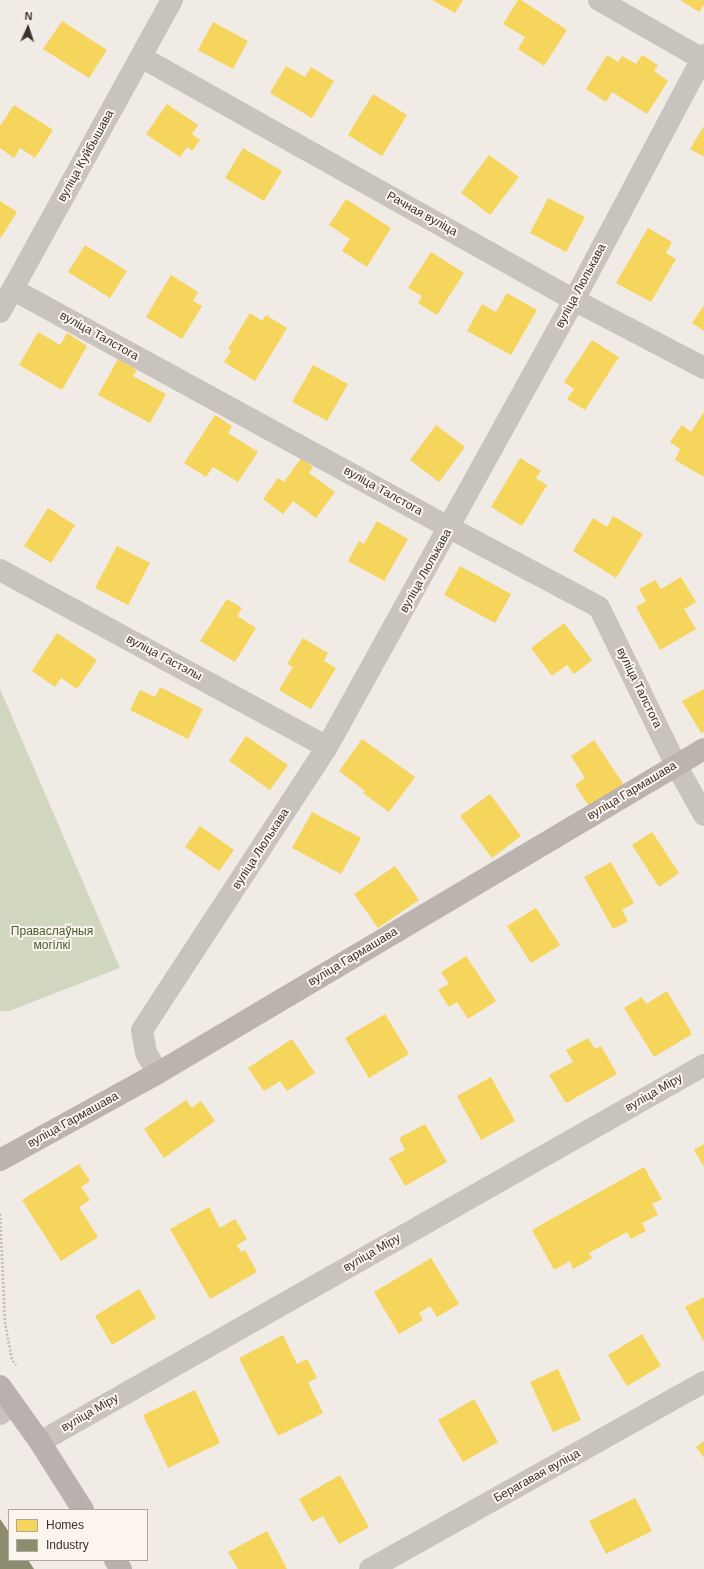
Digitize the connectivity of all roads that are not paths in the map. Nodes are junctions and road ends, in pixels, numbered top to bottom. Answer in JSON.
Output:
{"nodes":[{"id":1,"x":172,"y":0,"type":"edge"},
{"id":2,"x":599,"y":0,"type":"edge"},
{"id":3,"x":141,"y":57,"type":"junction"},
{"id":4,"x":703,"y":58,"type":"edge"},
{"id":5,"x":14,"y":290,"type":"junction"},
{"id":6,"x":574,"y":300,"type":"junction"},
{"id":7,"x":0,"y":312,"type":"edge"},
{"id":8,"x":704,"y":368,"type":"edge"},
{"id":9,"x":450,"y":528,"type":"junction"},
{"id":10,"x":0,"y":570,"type":"edge"},
{"id":11,"x":327,"y":747,"type":"junction"},
{"id":12,"x":704,"y":749,"type":"edge"},
{"id":13,"x":676,"y":765,"type":"junction"},
{"id":14,"x":704,"y":815,"type":"edge"},
{"id":15,"x":704,"y":1065,"type":"edge"},
{"id":16,"x":158,"y":1073,"type":"junction"},
{"id":17,"x":0,"y":1160,"type":"edge"},
{"id":18,"x":704,"y":1382,"type":"edge"},
{"id":19,"x":0,"y":1386,"type":"edge"},
{"id":20,"x":6,"y":1410,"type":"edge"},
{"id":21,"x":40,"y":1442,"type":"junction"},
{"id":22,"x":82,"y":1509,"type":"edge"},
{"id":23,"x":370,"y":1569,"type":"edge"}],
"edges":[{"from":1,"to":3,"type":"street","name":"вуліца Куйбышава"},
{"from":2,"to":4,"type":"street"},
{"from":3,"to":5,"type":"street","name":"вуліца Куйбышава"},
{"from":3,"to":6,"type":"street","name":"Рачная вуліца"},
{"from":4,"to":6,"type":"street","name":"вуліца Люлькава"},
{"from":5,"to":7,"type":"street","name":"вуліца Куйбышава"},
{"from":5,"to":9,"type":"street","name":"вуліца Талстога"},
{"from":6,"to":8,"type":"street","name":"Рачная вуліца"},
{"from":6,"to":9,"type":"street","name":"вуліца Люлькава"},
{"from":9,"to":11,"type":"street","name":"вуліца Люлькава"},
{"from":9,"to":13,"type":"street","name":"вуліца Талстога"},
{"from":10,"to":11,"type":"street","name":"вуліца Гастэлы"},
{"from":11,"to":16,"type":"street","name":"вуліца Люлькава"},
{"from":12,"to":13,"type":"main road","name":"вуліца Гармашава"},
{"from":13,"to":14,"type":"street","name":"вуліца Талстога"},
{"from":13,"to":16,"type":"main road","name":"вуліца Гармашава"},
{"from":15,"to":21,"type":"street","name":"вуліца Міру"},
{"from":16,"to":17,"type":"main road","name":"вуліца Гармашава"},
{"from":18,"to":23,"type":"street","name":"Берагавая вуліца"},
{"from":19,"to":20,"type":"main road"},
{"from":20,"to":21,"type":"main road"},
{"from":21,"to":22,"type":"main road"}]}
